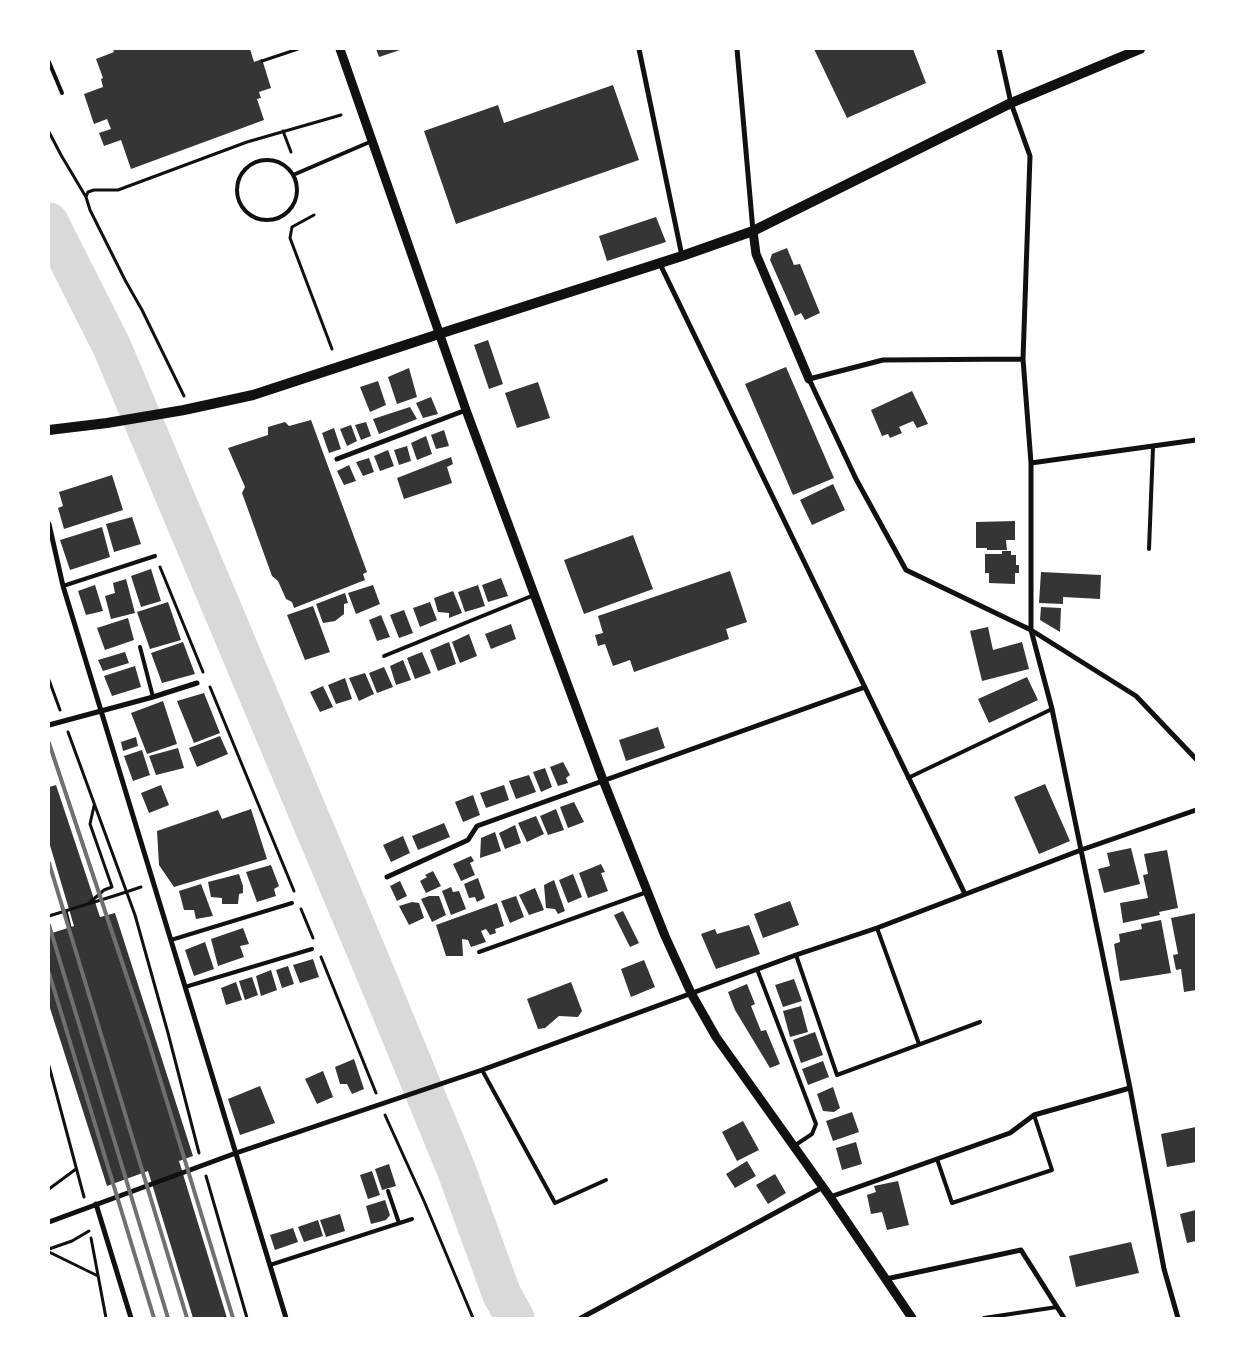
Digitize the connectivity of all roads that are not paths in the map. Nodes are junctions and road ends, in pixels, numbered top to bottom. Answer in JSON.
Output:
{"nodes":[{"id":1,"x":340,"y":49,"type":"edge"},
{"id":2,"x":639,"y":49,"type":"edge"},
{"id":3,"x":737,"y":49,"type":"edge"},
{"id":4,"x":998,"y":49,"type":"edge"},
{"id":5,"x":1140,"y":49,"type":"edge"},
{"id":6,"x":49,"y":62,"type":"edge"},
{"id":7,"x":62,"y":93,"type":"dead end"},
{"id":8,"x":1010,"y":103,"type":"junction"},
{"id":9,"x":372,"y":141,"type":"junction"},
{"id":10,"x":294,"y":175,"type":"junction"},
{"id":11,"x":753,"y":231,"type":"junction"},
{"id":12,"x":682,"y":256,"type":"junction"},
{"id":13,"x":660,"y":264,"type":"junction"},
{"id":14,"x":439,"y":334,"type":"junction"},
{"id":15,"x":1023,"y":359,"type":"junction"},
{"id":16,"x":809,"y":379,"type":"junction"},
{"id":17,"x":466,"y":410,"type":"junction"},
{"id":18,"x":49,"y":430,"type":"edge"},
{"id":19,"x":1196,"y":440,"type":"edge"},
{"id":20,"x":1153,"y":447,"type":"junction"},
{"id":21,"x":337,"y":459,"type":"dead end"},
{"id":22,"x":1031,"y":463,"type":"junction"},
{"id":23,"x":49,"y":524,"type":"edge"},
{"id":24,"x":1148,"y":549,"type":"dead end"},
{"id":25,"x":156,"y":556,"type":"dead end"},
{"id":26,"x":63,"y":586,"type":"junction"},
{"id":27,"x":534,"y":595,"type":"junction"},
{"id":28,"x":1031,"y":630,"type":"junction"},
{"id":29,"x":140,"y":648,"type":"dead end"},
{"id":30,"x":384,"y":656,"type":"dead end"},
{"id":31,"x":197,"y":683,"type":"dead end"},
{"id":32,"x":865,"y":687,"type":"junction"},
{"id":33,"x":154,"y":697,"type":"junction"},
{"id":34,"x":1052,"y":709,"type":"junction"},
{"id":35,"x":101,"y":711,"type":"junction"},
{"id":36,"x":49,"y":725,"type":"edge"},
{"id":37,"x":1196,"y":759,"type":"edge"},
{"id":38,"x":908,"y":778,"type":"junction"},
{"id":39,"x":603,"y":780,"type":"junction"},
{"id":40,"x":1196,"y":810,"type":"edge"},
{"id":41,"x":1081,"y":850,"type":"junction"},
{"id":42,"x":387,"y":877,"type":"dead end"},
{"id":43,"x":647,"y":891,"type":"junction"},
{"id":44,"x":965,"y":894,"type":"junction"},
{"id":45,"x":292,"y":903,"type":"dead end"},
{"id":46,"x":877,"y":928,"type":"junction"},
{"id":47,"x":170,"y":940,"type":"junction"},
{"id":48,"x":312,"y":949,"type":"dead end"},
{"id":49,"x":480,"y":952,"type":"dead end"},
{"id":50,"x":796,"y":955,"type":"junction"},
{"id":51,"x":758,"y":969,"type":"junction"},
{"id":52,"x":185,"y":987,"type":"junction"},
{"id":53,"x":691,"y":993,"type":"junction"},
{"id":54,"x":980,"y":1022,"type":"dead end"},
{"id":55,"x":919,"y":1044,"type":"junction"},
{"id":56,"x":482,"y":1070,"type":"junction"},
{"id":57,"x":1130,"y":1088,"type":"junction"},
{"id":58,"x":1034,"y":1115,"type":"junction"},
{"id":59,"x":793,"y":1147,"type":"junction"},
{"id":60,"x":236,"y":1153,"type":"junction"},
{"id":61,"x":937,"y":1159,"type":"junction"},
{"id":62,"x":606,"y":1180,"type":"dead end"},
{"id":63,"x":822,"y":1187,"type":"junction"},
{"id":64,"x":388,"y":1191,"type":"dead end"},
{"id":65,"x":830,"y":1197,"type":"junction"},
{"id":66,"x":96,"y":1204,"type":"junction"},
{"id":67,"x":412,"y":1219,"type":"dead end"},
{"id":68,"x":49,"y":1222,"type":"edge"},
{"id":69,"x":399,"y":1223,"type":"junction"},
{"id":70,"x":270,"y":1264,"type":"junction"},
{"id":71,"x":885,"y":1279,"type":"junction"},
{"id":72,"x":1057,"y":1307,"type":"junction"},
{"id":73,"x":131,"y":1318,"type":"edge"},
{"id":74,"x":286,"y":1318,"type":"edge"},
{"id":75,"x":582,"y":1318,"type":"edge"},
{"id":76,"x":912,"y":1318,"type":"edge"},
{"id":77,"x":984,"y":1318,"type":"edge"},
{"id":78,"x":1064,"y":1318,"type":"edge"},
{"id":79,"x":1178,"y":1318,"type":"edge"}],
"edges":[{"from":1,"to":9,"type":"street"},
{"from":2,"to":12,"type":"street"},
{"from":3,"to":11,"type":"street"},
{"from":4,"to":8,"type":"street"},
{"from":5,"to":8,"type":"main road"},
{"from":6,"to":7,"type":"lane"},
{"from":8,"to":11,"type":"main road"},
{"from":8,"to":15,"type":"street"},
{"from":9,"to":10,"type":"lane"},
{"from":9,"to":14,"type":"street"},
{"from":10,"to":10,"type":"lane"},
{"from":11,"to":12,"type":"main road"},
{"from":11,"to":16,"type":"street"},
{"from":12,"to":13,"type":"main road"},
{"from":13,"to":14,"type":"main road"},
{"from":13,"to":32,"type":"street"},
{"from":14,"to":17,"type":"street"},
{"from":14,"to":18,"type":"main road"},
{"from":15,"to":16,"type":"street"},
{"from":15,"to":22,"type":"street"},
{"from":16,"to":28,"type":"street"},
{"from":17,"to":21,"type":"street"},
{"from":17,"to":27,"type":"street"},
{"from":19,"to":20,"type":"street"},
{"from":20,"to":22,"type":"street"},
{"from":20,"to":24,"type":"lane"},
{"from":22,"to":28,"type":"street"},
{"from":23,"to":26,"type":"street"},
{"from":25,"to":26,"type":"lane"},
{"from":26,"to":35,"type":"street"},
{"from":27,"to":30,"type":"lane"},
{"from":27,"to":39,"type":"street"},
{"from":28,"to":34,"type":"street"},
{"from":28,"to":37,"type":"street"},
{"from":29,"to":33,"type":"lane"},
{"from":31,"to":33,"type":"street"},
{"from":32,"to":38,"type":"street"},
{"from":32,"to":39,"type":"street"},
{"from":33,"to":35,"type":"street"},
{"from":34,"to":38,"type":"lane"},
{"from":34,"to":41,"type":"street"},
{"from":35,"to":36,"type":"street"},
{"from":35,"to":47,"type":"street"},
{"from":38,"to":44,"type":"street"},
{"from":39,"to":42,"type":"street"},
{"from":39,"to":43,"type":"street"},
{"from":40,"to":41,"type":"street"},
{"from":41,"to":44,"type":"street"},
{"from":41,"to":57,"type":"street"},
{"from":43,"to":49,"type":"lane"},
{"from":43,"to":53,"type":"street"},
{"from":44,"to":46,"type":"street"},
{"from":45,"to":47,"type":"lane"},
{"from":46,"to":50,"type":"street"},
{"from":46,"to":55,"type":"lane"},
{"from":47,"to":52,"type":"street"},
{"from":48,"to":52,"type":"lane"},
{"from":50,"to":51,"type":"street"},
{"from":50,"to":55,"type":"lane"},
{"from":51,"to":53,"type":"street"},
{"from":51,"to":59,"type":"lane"},
{"from":52,"to":60,"type":"street"},
{"from":53,"to":56,"type":"street"},
{"from":53,"to":59,"type":"street"},
{"from":54,"to":55,"type":"lane"},
{"from":56,"to":60,"type":"street"},
{"from":56,"to":62,"type":"lane"},
{"from":57,"to":58,"type":"street"},
{"from":57,"to":79,"type":"street"},
{"from":58,"to":61,"type":"street"},
{"from":58,"to":61,"type":"lane"},
{"from":59,"to":63,"type":"street"},
{"from":60,"to":66,"type":"street"},
{"from":60,"to":70,"type":"street"},
{"from":61,"to":65,"type":"street"},
{"from":63,"to":65,"type":"street"},
{"from":63,"to":75,"type":"street"},
{"from":64,"to":69,"type":"lane"},
{"from":65,"to":71,"type":"street"},
{"from":66,"to":68,"type":"street"},
{"from":66,"to":73,"type":"street"},
{"from":67,"to":69,"type":"lane"},
{"from":69,"to":70,"type":"lane"},
{"from":70,"to":74,"type":"street"},
{"from":71,"to":72,"type":"street"},
{"from":71,"to":76,"type":"street"},
{"from":72,"to":77,"type":"lane"},
{"from":72,"to":78,"type":"street"}]}
